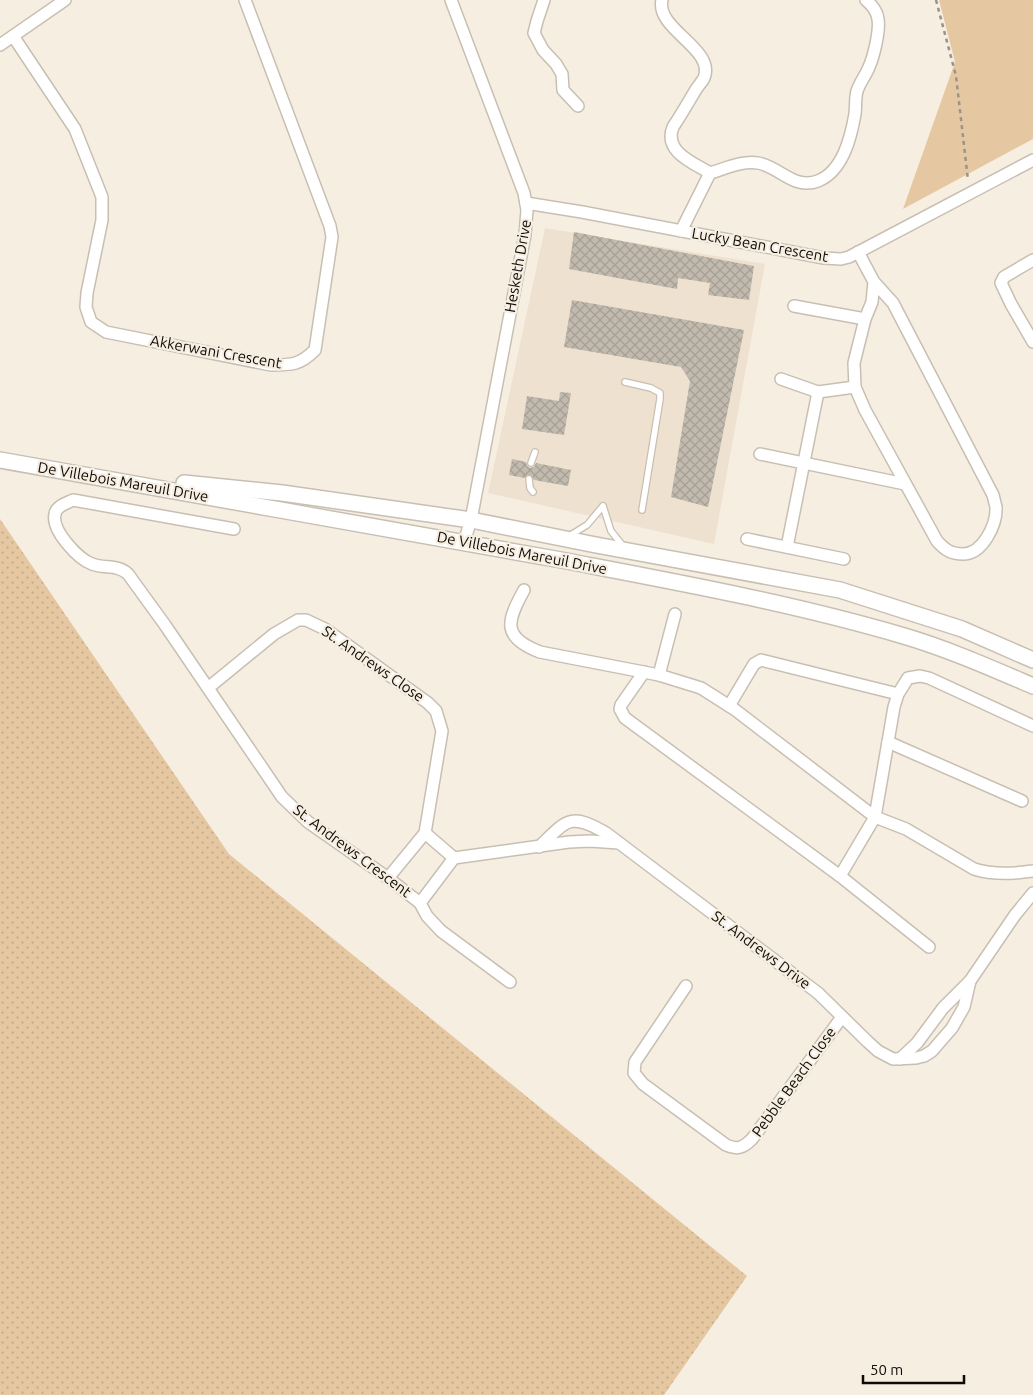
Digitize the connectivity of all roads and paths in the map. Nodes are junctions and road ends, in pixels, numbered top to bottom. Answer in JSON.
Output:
{"nodes":[{"id":1,"x":65,"y":0,"type":"edge"},
{"id":2,"x":245,"y":0,"type":"edge"},
{"id":3,"x":451,"y":0,"type":"edge"},
{"id":4,"x":544,"y":0,"type":"edge"},
{"id":5,"x":662,"y":0,"type":"edge"},
{"id":6,"x":866,"y":0,"type":"edge"},
{"id":7,"x":936,"y":0,"type":"edge"},
{"id":8,"x":13,"y":36,"type":"junction"},
{"id":9,"x":0,"y":45,"type":"edge"},
{"id":10,"x":578,"y":106,"type":"dead end"},
{"id":11,"x":1033,"y":160,"type":"edge"},
{"id":12,"x":710,"y":173,"type":"junction"},
{"id":13,"x":970,"y":193,"type":"junction"},
{"id":14,"x":526,"y":203,"type":"junction"},
{"id":15,"x":680,"y":231,"type":"junction"},
{"id":16,"x":858,"y":252,"type":"junction"},
{"id":17,"x":1033,"y":260,"type":"edge"},
{"id":18,"x":874,"y":282,"type":"junction"},
{"id":19,"x":794,"y":306,"type":"dead end"},
{"id":20,"x":865,"y":319,"type":"junction"},
{"id":21,"x":1033,"y":342,"type":"edge"},
{"id":22,"x":781,"y":380,"type":"dead end"},
{"id":23,"x":625,"y":382,"type":"dead end"},
{"id":24,"x":855,"y":386,"type":"junction"},
{"id":25,"x":818,"y":392,"type":"junction"},
{"id":26,"x":535,"y":452,"type":"dead end"},
{"id":27,"x":0,"y":454,"type":"edge"},
{"id":28,"x":760,"y":454,"type":"dead end"},
{"id":29,"x":0,"y":460,"type":"edge"},
{"id":30,"x":531,"y":463,"type":"dead end"},
{"id":31,"x":804,"y":464,"type":"junction"},
{"id":32,"x":528,"y":479,"type":"dead end"},
{"id":33,"x":905,"y":484,"type":"junction"},
{"id":34,"x":533,"y":492,"type":"dead end"},
{"id":35,"x":642,"y":510,"type":"dead end"},
{"id":36,"x":471,"y":520,"type":"junction"},
{"id":37,"x":234,"y":528,"type":"dead end"},
{"id":38,"x":564,"y":538,"type":"junction"},
{"id":39,"x":747,"y":539,"type":"dead end"},
{"id":40,"x":464,"y":542,"type":"junction"},
{"id":41,"x":787,"y":547,"type":"junction"},
{"id":42,"x":628,"y":551,"type":"junction"},
{"id":43,"x":844,"y":559,"type":"dead end"},
{"id":44,"x":524,"y":590,"type":"dead end"},
{"id":45,"x":675,"y":614,"type":"dead end"},
{"id":46,"x":1033,"y":660,"type":"edge"},
{"id":47,"x":644,"y":672,"type":"junction"},
{"id":48,"x":659,"y":674,"type":"junction"},
{"id":49,"x":1033,"y":686,"type":"edge"},
{"id":50,"x":208,"y":688,"type":"junction"},
{"id":51,"x":898,"y":694,"type":"junction"},
{"id":52,"x":729,"y":706,"type":"junction"},
{"id":53,"x":1033,"y":726,"type":"edge"},
{"id":54,"x":888,"y":742,"type":"junction"},
{"id":55,"x":1022,"y":802,"type":"dead end"},
{"id":56,"x":876,"y":817,"type":"junction"},
{"id":57,"x":425,"y":833,"type":"junction"},
{"id":58,"x":619,"y":843,"type":"junction"},
{"id":59,"x":539,"y":846,"type":"junction"},
{"id":60,"x":454,"y":858,"type":"junction"},
{"id":61,"x":1033,"y":871,"type":"edge"},
{"id":62,"x":840,"y":876,"type":"junction"},
{"id":63,"x":388,"y":878,"type":"junction"},
{"id":64,"x":1033,"y":893,"type":"edge"},
{"id":65,"x":420,"y":903,"type":"junction"},
{"id":66,"x":929,"y":947,"type":"dead end"},
{"id":67,"x":970,"y":980,"type":"junction"},
{"id":68,"x":510,"y":982,"type":"dead end"},
{"id":69,"x":686,"y":986,"type":"dead end"},
{"id":70,"x":842,"y":1017,"type":"junction"},
{"id":71,"x":900,"y":1060,"type":"junction"}],
"edges":[{"from":1,"to":8,"type":"street"},
{"from":2,"to":8,"type":"street","name":"Akkerwani Crescent"},
{"from":3,"to":14,"type":"street","name":"Hesketh Drive"},
{"from":4,"to":10,"type":"street"},
{"from":5,"to":12,"type":"street"},
{"from":6,"to":12,"type":"street"},
{"from":7,"to":13,"type":"path"},
{"from":8,"to":9,"type":"street"},
{"from":11,"to":13,"type":"street","name":"Lucky Bean Crescent"},
{"from":12,"to":15,"type":"street"},
{"from":13,"to":16,"type":"street","name":"Lucky Bean Crescent"},
{"from":14,"to":15,"type":"street","name":"Lucky Bean Crescent"},
{"from":14,"to":36,"type":"street","name":"Hesketh Drive"},
{"from":15,"to":16,"type":"street","name":"Lucky Bean Crescent"},
{"from":16,"to":18,"type":"street"},
{"from":17,"to":21,"type":"street"},
{"from":18,"to":20,"type":"street"},
{"from":18,"to":33,"type":"street"},
{"from":19,"to":20,"type":"street"},
{"from":20,"to":24,"type":"street"},
{"from":22,"to":25,"type":"street"},
{"from":23,"to":35,"type":"lane"},
{"from":24,"to":25,"type":"street"},
{"from":24,"to":33,"type":"street"},
{"from":25,"to":31,"type":"street"},
{"from":26,"to":30,"type":"lane"},
{"from":27,"to":36,"type":"main road","name":"De Villebois Mareuil Drive"},
{"from":28,"to":31,"type":"street"},
{"from":29,"to":40,"type":"main road","name":"De Villebois Mareuil Drive"},
{"from":31,"to":33,"type":"street"},
{"from":31,"to":41,"type":"street"},
{"from":32,"to":34,"type":"lane"},
{"from":36,"to":38,"type":"main road","name":"De Villebois Mareuil Drive"},
{"from":36,"to":40,"type":"street","name":"Hesketh Drive"},
{"from":37,"to":50,"type":"street","name":"St. Andrews Crescent"},
{"from":38,"to":42,"type":"main road","name":"De Villebois Mareuil Drive"},
{"from":38,"to":42,"type":"lane"},
{"from":39,"to":41,"type":"street"},
{"from":40,"to":49,"type":"main road","name":"De Villebois Mareuil Drive"},
{"from":41,"to":43,"type":"street"},
{"from":42,"to":46,"type":"main road","name":"De Villebois Mareuil Drive"},
{"from":44,"to":47,"type":"street"},
{"from":45,"to":48,"type":"street"},
{"from":47,"to":48,"type":"street"},
{"from":47,"to":62,"type":"street"},
{"from":48,"to":52,"type":"street"},
{"from":50,"to":57,"type":"street","name":"St. Andrews Close"},
{"from":50,"to":63,"type":"street","name":"St. Andrews Crescent"},
{"from":51,"to":52,"type":"street"},
{"from":51,"to":53,"type":"street"},
{"from":51,"to":54,"type":"street"},
{"from":52,"to":56,"type":"street"},
{"from":54,"to":55,"type":"street"},
{"from":54,"to":56,"type":"street"},
{"from":56,"to":61,"type":"street"},
{"from":56,"to":62,"type":"street"},
{"from":57,"to":60,"type":"street"},
{"from":57,"to":63,"type":"street","name":"St. Andrews Close"},
{"from":58,"to":59,"type":"street"},
{"from":58,"to":59,"type":"street","name":"St. Andrews Drive"},
{"from":58,"to":70,"type":"street","name":"St. Andrews Drive"},
{"from":59,"to":60,"type":"street"},
{"from":60,"to":65,"type":"street"},
{"from":62,"to":66,"type":"street"},
{"from":63,"to":65,"type":"street","name":"St. Andrews Crescent"},
{"from":64,"to":67,"type":"street"},
{"from":65,"to":68,"type":"street","name":"St. Andrews Crescent"},
{"from":67,"to":71,"type":"street"},
{"from":67,"to":71,"type":"street"},
{"from":69,"to":70,"type":"street","name":"Pebble Beach Close"},
{"from":70,"to":71,"type":"street","name":"St. Andrews Drive"}]}
